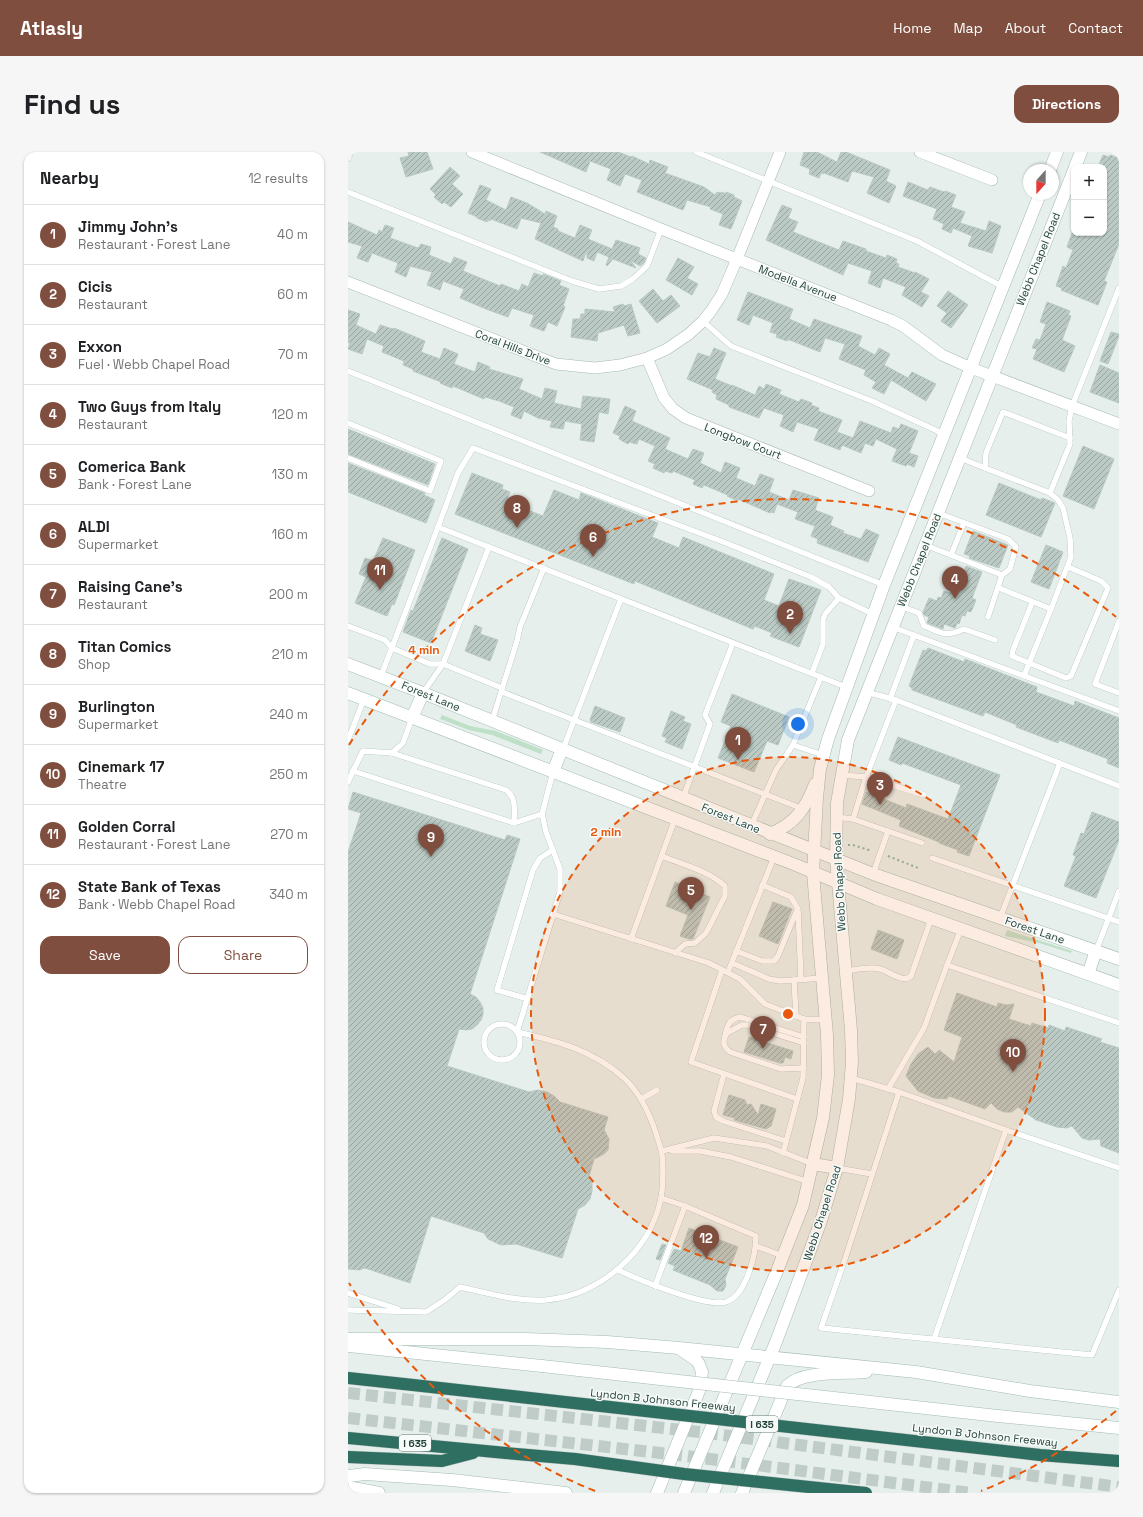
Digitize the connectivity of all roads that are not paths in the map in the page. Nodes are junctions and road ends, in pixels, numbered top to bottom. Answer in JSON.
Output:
{"nodes":[{"id":1,"x":351,"y":152,"type":"edge"},
{"id":2,"x":472,"y":152,"type":"edge"},
{"id":3,"x":696,"y":152,"type":"edge"},
{"id":4,"x":780,"y":152,"type":"edge"},
{"id":5,"x":920,"y":152,"type":"edge"},
{"id":6,"x":1057,"y":152,"type":"edge"},
{"id":7,"x":1081,"y":152,"type":"edge"},
{"id":8,"x":348,"y":159,"type":"edge"},
{"id":9,"x":1052,"y":164,"type":"edge"},
{"id":10,"x":1076,"y":164,"type":"edge"},
{"id":11,"x":1071,"y":178,"type":"edge"},
{"id":12,"x":768,"y":180,"type":"junction"},
{"id":13,"x":992,"y":180,"type":"dead end"},
{"id":14,"x":348,"y":192,"type":"edge"},
{"id":15,"x":1038,"y":200,"type":"edge"},
{"id":16,"x":660,"y":229,"type":"junction"},
{"id":17,"x":737,"y":259,"type":"junction"},
{"id":18,"x":348,"y":282,"type":"edge"},
{"id":19,"x":1003,"y":288,"type":"junction"},
{"id":20,"x":1119,"y":288,"type":"edge"},
{"id":21,"x":703,"y":321,"type":"junction"},
{"id":22,"x":647,"y":358,"type":"junction"},
{"id":23,"x":971,"y":368,"type":"junction"},
{"id":24,"x":348,"y":371,"type":"edge"},
{"id":25,"x":992,"y":376,"type":"junction"},
{"id":26,"x":1072,"y":406,"type":"junction"},
{"id":27,"x":348,"y":423,"type":"edge"},
{"id":28,"x":1119,"y":424,"type":"edge"},
{"id":29,"x":944,"y":434,"type":"junction"},
{"id":30,"x":1070,"y":438,"type":"junction"},
{"id":31,"x":960,"y":457,"type":"junction"},
{"id":32,"x":348,"y":458,"type":"edge"},
{"id":33,"x":985,"y":468,"type":"junction"},
{"id":34,"x":869,"y":491,"type":"dead end"},
{"id":35,"x":1050,"y":493,"type":"junction"},
{"id":36,"x":937,"y":513,"type":"junction"},
{"id":37,"x":964,"y":523,"type":"junction"},
{"id":38,"x":438,"y":527,"type":"junction"},
{"id":39,"x":925,"y":545,"type":"junction"},
{"id":40,"x":489,"y":547,"type":"junction"},
{"id":41,"x":951,"y":555,"type":"junction"},
{"id":42,"x":1068,"y":567,"type":"junction"},
{"id":43,"x":544,"y":568,"type":"junction"},
{"id":44,"x":1002,"y":575,"type":"junction"},
{"id":45,"x":884,"y":585,"type":"junction"},
{"id":46,"x":999,"y":588,"type":"junction"},
{"id":47,"x":839,"y":598,"type":"junction"},
{"id":48,"x":621,"y":599,"type":"junction"},
{"id":49,"x":1032,"y":603,"type":"junction"},
{"id":50,"x":900,"y":606,"type":"junction"},
{"id":51,"x":1051,"y":609,"type":"junction"},
{"id":52,"x":873,"y":614,"type":"junction"},
{"id":53,"x":988,"y":617,"type":"dead end"},
{"id":54,"x":1119,"y":621,"type":"edge"},
{"id":55,"x":348,"y":626,"type":"edge"},
{"id":56,"x":892,"y":627,"type":"junction"},
{"id":57,"x":914,"y":635,"type":"junction"},
{"id":58,"x":995,"y":640,"type":"dead end"},
{"id":59,"x":733,"y":643,"type":"junction"},
{"id":60,"x":392,"y":648,"type":"junction"},
{"id":61,"x":1029,"y":663,"type":"junction"},
{"id":62,"x":348,"y":664,"type":"edge"},
{"id":63,"x":443,"y":664,"type":"junction"},
{"id":64,"x":812,"y":673,"type":"junction"},
{"id":65,"x":381,"y":676,"type":"junction"},
{"id":66,"x":1024,"y":676,"type":"junction"},
{"id":67,"x":821,"y":677,"type":"junction"},
{"id":68,"x":846,"y":687,"type":"junction"},
{"id":69,"x":502,"y":690,"type":"junction"},
{"id":70,"x":866,"y":692,"type":"junction"},
{"id":71,"x":348,"y":693,"type":"edge"},
{"id":72,"x":423,"y":693,"type":"junction"},
{"id":73,"x":1119,"y":693,"type":"edge"},
{"id":74,"x":364,"y":699,"type":"junction"},
{"id":75,"x":893,"y":700,"type":"junction"},
{"id":76,"x":1119,"y":711,"type":"edge"},
{"id":77,"x":412,"y":718,"type":"junction"},
{"id":78,"x":492,"y":720,"type":"junction"},
{"id":79,"x":574,"y":721,"type":"junction"},
{"id":80,"x":348,"y":740,"type":"edge"},
{"id":81,"x":793,"y":744,"type":"junction"},
{"id":82,"x":562,"y":749,"type":"junction"},
{"id":83,"x":392,"y":753,"type":"junction"},
{"id":84,"x":824,"y":755,"type":"junction"},
{"id":85,"x":1060,"y":763,"type":"junction"},
{"id":86,"x":694,"y":768,"type":"junction"},
{"id":87,"x":820,"y":769,"type":"junction"},
{"id":88,"x":353,"y":771,"type":"junction"},
{"id":89,"x":553,"y":772,"type":"junction"},
{"id":90,"x":842,"y":775,"type":"junction"},
{"id":91,"x":866,"y":777,"type":"junction"},
{"id":92,"x":348,"y":782,"type":"edge"},
{"id":93,"x":1119,"y":786,"type":"edge"},
{"id":94,"x":764,"y":795,"type":"junction"},
{"id":95,"x":924,"y":795,"type":"dead end"},
{"id":96,"x":683,"y":798,"type":"junction"},
{"id":97,"x":802,"y":809,"type":"junction"},
{"id":98,"x":542,"y":814,"type":"junction"},
{"id":99,"x":836,"y":817,"type":"junction"},
{"id":100,"x":675,"y":819,"type":"junction"},
{"id":101,"x":853,"y":819,"type":"junction"},
{"id":102,"x":514,"y":823,"type":"junction"},
{"id":103,"x":751,"y":826,"type":"junction"},
{"id":104,"x":888,"y":831,"type":"junction"},
{"id":105,"x":770,"y":834,"type":"junction"},
{"id":106,"x":922,"y":842,"type":"dead end"},
{"id":107,"x":553,"y":850,"type":"junction"},
{"id":108,"x":814,"y":851,"type":"junction"},
{"id":109,"x":662,"y":856,"type":"junction"},
{"id":110,"x":774,"y":857,"type":"junction"},
{"id":111,"x":932,"y":858,"type":"dead end"},
{"id":112,"x":836,"y":860,"type":"junction"},
{"id":113,"x":813,"y":873,"type":"junction"},
{"id":114,"x":873,"y":874,"type":"junction"},
{"id":115,"x":837,"y":883,"type":"junction"},
{"id":116,"x":762,"y":885,"type":"junction"},
{"id":117,"x":1013,"y":886,"type":"junction"},
{"id":118,"x":1119,"y":891,"type":"edge"},
{"id":119,"x":798,"y":909,"type":"junction"},
{"id":120,"x":553,"y":914,"type":"junction"},
{"id":121,"x":931,"y":918,"type":"junction"},
{"id":122,"x":1000,"y":918,"type":"junction"},
{"id":123,"x":1108,"y":919,"type":"junction"},
{"id":124,"x":1119,"y":922,"type":"edge"},
{"id":125,"x":961,"y":929,"type":"junction"},
{"id":126,"x":631,"y":939,"type":"junction"},
{"id":127,"x":736,"y":951,"type":"junction"},
{"id":128,"x":1096,"y":951,"type":"junction"},
{"id":129,"x":675,"y":952,"type":"junction"},
{"id":130,"x":1119,"y":959,"type":"edge"},
{"id":131,"x":732,"y":963,"type":"junction"},
{"id":132,"x":947,"y":966,"type":"junction"},
{"id":133,"x":725,"y":971,"type":"junction"},
{"id":134,"x":845,"y":971,"type":"junction"},
{"id":135,"x":1088,"y":974,"type":"junction"},
{"id":136,"x":823,"y":978,"type":"junction"},
{"id":137,"x":802,"y":979,"type":"junction"},
{"id":138,"x":794,"y":980,"type":"junction"},
{"id":139,"x":1119,"y":985,"type":"edge"},
{"id":140,"x":528,"y":999,"type":"junction"},
{"id":141,"x":796,"y":1016,"type":"junction"},
{"id":142,"x":804,"y":1019,"type":"junction"},
{"id":143,"x":826,"y":1020,"type":"junction"},
{"id":144,"x":1119,"y":1023,"type":"edge"},
{"id":145,"x":517,"y":1032,"type":"junction"},
{"id":146,"x":724,"y":1037,"type":"junction"},
{"id":147,"x":804,"y":1040,"type":"junction"},
{"id":148,"x":803,"y":1068,"type":"junction"},
{"id":149,"x":724,"y":1074,"type":"junction"},
{"id":150,"x":851,"y":1078,"type":"junction"},
{"id":151,"x":888,"y":1089,"type":"junction"},
{"id":152,"x":657,"y":1090,"type":"dead end"},
{"id":153,"x":899,"y":1092,"type":"junction"},
{"id":154,"x":641,"y":1099,"type":"junction"},
{"id":155,"x":797,"y":1099,"type":"junction"},
{"id":156,"x":1006,"y":1130,"type":"junction"},
{"id":157,"x":786,"y":1141,"type":"junction"},
{"id":158,"x":662,"y":1151,"type":"junction"},
{"id":159,"x":783,"y":1153,"type":"junction"},
{"id":160,"x":813,"y":1164,"type":"junction"},
{"id":161,"x":837,"y":1168,"type":"junction"},
{"id":162,"x":1119,"y":1168,"type":"edge"},
{"id":163,"x":872,"y":1174,"type":"junction"},
{"id":164,"x":809,"y":1182,"type":"junction"},
{"id":165,"x":661,"y":1198,"type":"junction"},
{"id":166,"x":685,"y":1206,"type":"junction"},
{"id":167,"x":756,"y":1246,"type":"junction"},
{"id":168,"x":783,"y":1256,"type":"junction"},
{"id":169,"x":618,"y":1270,"type":"junction"},
{"id":170,"x":655,"y":1286,"type":"junction"},
{"id":171,"x":1119,"y":1290,"type":"edge"},
{"id":172,"x":348,"y":1293,"type":"edge"},
{"id":173,"x":348,"y":1310,"type":"edge"},
{"id":174,"x":404,"y":1311,"type":"junction"},
{"id":175,"x":348,"y":1339,"type":"edge"},
{"id":176,"x":934,"y":1339,"type":"junction"},
{"id":177,"x":348,"y":1346,"type":"edge"},
{"id":178,"x":679,"y":1348,"type":"junction"},
{"id":179,"x":743,"y":1354,"type":"junction"},
{"id":180,"x":770,"y":1356,"type":"junction"},
{"id":181,"x":902,"y":1370,"type":"junction"},
{"id":182,"x":348,"y":1378,"type":"edge"},
{"id":183,"x":1119,"y":1402,"type":"edge"},
{"id":184,"x":1119,"y":1428,"type":"edge"},
{"id":185,"x":348,"y":1438,"type":"edge"},
{"id":186,"x":482,"y":1450,"type":"junction"},
{"id":187,"x":348,"y":1457,"type":"edge"},
{"id":188,"x":1119,"y":1461,"type":"edge"},
{"id":189,"x":348,"y":1476,"type":"edge"},
{"id":190,"x":348,"y":1487,"type":"edge"},
{"id":191,"x":379,"y":1493,"type":"edge"},
{"id":192,"x":563,"y":1493,"type":"edge"},
{"id":193,"x":657,"y":1493,"type":"edge"},
{"id":194,"x":684,"y":1493,"type":"edge"},
{"id":195,"x":713,"y":1493,"type":"edge"},
{"id":196,"x":742,"y":1493,"type":"edge"},
{"id":197,"x":866,"y":1493,"type":"edge"}],
"edges":[{"from":1,"to":8,"type":"lane"},
{"from":2,"to":16,"type":"street","name":"Modella Avenue"},
{"from":3,"to":12,"type":"lane"},
{"from":4,"to":12,"type":"street","name":"Coral Hills Drive"},
{"from":5,"to":13,"type":"street"},
{"from":6,"to":9,"type":"main road"},
{"from":7,"to":10,"type":"main road","name":"Webb Chapel Road"},
{"from":11,"to":25,"type":"main road","name":"Webb Chapel Road"},
{"from":12,"to":17,"type":"street","name":"Coral Hills Drive"},
{"from":12,"to":19,"type":"lane"},
{"from":14,"to":16,"type":"lane"},
{"from":15,"to":19,"type":"main road","name":"Webb Chapel Road"},
{"from":16,"to":17,"type":"street","name":"Modella Avenue"},
{"from":17,"to":21,"type":"street","name":"Coral Hills Drive"},
{"from":17,"to":23,"type":"street","name":"Modella Avenue"},
{"from":18,"to":22,"type":"street","name":"Coral Hills Drive"},
{"from":19,"to":23,"type":"main road","name":"Webb Chapel Road"},
{"from":20,"to":26,"type":"lane"},
{"from":21,"to":22,"type":"street","name":"Coral Hills Drive"},
{"from":21,"to":29,"type":"lane"},
{"from":22,"to":34,"type":"street","name":"Longbow Court"},
{"from":23,"to":25,"type":"street","name":"Modella Avenue"},
{"from":23,"to":29,"type":"main road","name":"Webb Chapel Road"},
{"from":24,"to":45,"type":"lane"},
{"from":25,"to":26,"type":"street","name":"Modella Avenue"},
{"from":25,"to":31,"type":"main road","name":"Webb Chapel Road"},
{"from":26,"to":28,"type":"street","name":"Modella Avenue"},
{"from":26,"to":30,"type":"lane"},
{"from":27,"to":32,"type":"lane"},
{"from":29,"to":45,"type":"main road","name":"Webb Chapel Road"},
{"from":30,"to":33,"type":"lane"},
{"from":30,"to":35,"type":"lane"},
{"from":31,"to":33,"type":"lane"},
{"from":31,"to":36,"type":"main road","name":"Webb Chapel Road"},
{"from":33,"to":35,"type":"lane"},
{"from":35,"to":42,"type":"lane"},
{"from":36,"to":37,"type":"lane"},
{"from":36,"to":39,"type":"main road","name":"Webb Chapel Road"},
{"from":37,"to":41,"type":"lane"},
{"from":37,"to":44,"type":"lane"},
{"from":38,"to":40,"type":"lane"},
{"from":38,"to":47,"type":"lane"},
{"from":38,"to":60,"type":"lane"},
{"from":39,"to":41,"type":"lane"},
{"from":39,"to":50,"type":"main road","name":"Webb Chapel Road"},
{"from":40,"to":43,"type":"lane"},
{"from":40,"to":63,"type":"lane"},
{"from":41,"to":44,"type":"lane"},
{"from":42,"to":51,"type":"lane"},
{"from":42,"to":61,"type":"lane"},
{"from":43,"to":48,"type":"lane"},
{"from":43,"to":69,"type":"lane"},
{"from":44,"to":46,"type":"lane"},
{"from":45,"to":52,"type":"main road","name":"Webb Chapel Road"},
{"from":46,"to":49,"type":"lane"},
{"from":46,"to":53,"type":"lane"},
{"from":47,"to":52,"type":"lane"},
{"from":47,"to":64,"type":"lane"},
{"from":48,"to":59,"type":"lane"},
{"from":48,"to":79,"type":"lane"},
{"from":49,"to":51,"type":"lane"},
{"from":49,"to":61,"type":"lane"},
{"from":50,"to":56,"type":"main road","name":"Webb Chapel Road"},
{"from":50,"to":58,"type":"lane"},
{"from":51,"to":61,"type":"lane"},
{"from":52,"to":68,"type":"main road","name":"Webb Chapel Road"},
{"from":54,"to":73,"type":"lane"},
{"from":55,"to":60,"type":"lane"},
{"from":56,"to":57,"type":"lane"},
{"from":56,"to":70,"type":"main road","name":"Webb Chapel Road"},
{"from":57,"to":66,"type":"lane"},
{"from":57,"to":75,"type":"lane"},
{"from":59,"to":64,"type":"lane"},
{"from":59,"to":86,"type":"lane"},
{"from":60,"to":63,"type":"lane"},
{"from":60,"to":65,"type":"lane"},
{"from":61,"to":66,"type":"lane"},
{"from":62,"to":65,"type":"main road","name":"Forest Lane"},
{"from":63,"to":69,"type":"lane"},
{"from":63,"to":72,"type":"lane"},
{"from":64,"to":67,"type":"lane"},
{"from":65,"to":72,"type":"main road","name":"Forest Lane"},
{"from":66,"to":76,"type":"lane"},
{"from":67,"to":68,"type":"lane"},
{"from":67,"to":81,"type":"lane"},
{"from":68,"to":70,"type":"main road"},
{"from":68,"to":84,"type":"main road","name":"Webb Chapel Road"},
{"from":69,"to":78,"type":"lane"},
{"from":69,"to":79,"type":"lane"},
{"from":70,"to":75,"type":"lane"},
{"from":70,"to":90,"type":"main road","name":"Webb Chapel Road"},
{"from":71,"to":74,"type":"main road","name":"Forest Lane"},
{"from":72,"to":77,"type":"main road"},
{"from":72,"to":78,"type":"main road","name":"Forest Lane"},
{"from":74,"to":77,"type":"main road","name":"Forest Lane"},
{"from":74,"to":80,"type":"lane"},
{"from":75,"to":85,"type":"lane"},
{"from":75,"to":91,"type":"lane"},
{"from":77,"to":83,"type":"lane"},
{"from":77,"to":89,"type":"main road","name":"Forest Lane"},
{"from":78,"to":82,"type":"main road","name":"Forest Lane"},
{"from":79,"to":82,"type":"lane"},
{"from":79,"to":86,"type":"lane"},
{"from":81,"to":84,"type":"lane"},
{"from":81,"to":94,"type":"lane"},
{"from":82,"to":89,"type":"main road"},
{"from":82,"to":96,"type":"main road","name":"Forest Lane"},
{"from":83,"to":88,"type":"lane"},
{"from":83,"to":102,"type":"lane"},
{"from":84,"to":87,"type":"main road","name":"Webb Chapel Road"},
{"from":85,"to":93,"type":"lane"},
{"from":85,"to":117,"type":"lane"},
{"from":86,"to":94,"type":"lane"},
{"from":86,"to":96,"type":"lane"},
{"from":87,"to":97,"type":"main road"},
{"from":87,"to":108,"type":"main road","name":"Webb Chapel Road"},
{"from":88,"to":92,"type":"lane"},
{"from":88,"to":102,"type":"lane"},
{"from":89,"to":98,"type":"lane"},
{"from":89,"to":100,"type":"main road","name":"Forest Lane"},
{"from":90,"to":91,"type":"lane"},
{"from":90,"to":99,"type":"main road","name":"Webb Chapel Road"},
{"from":91,"to":95,"type":"lane"},
{"from":91,"to":101,"type":"lane"},
{"from":94,"to":97,"type":"lane"},
{"from":94,"to":103,"type":"lane"},
{"from":96,"to":100,"type":"main road"},
{"from":96,"to":103,"type":"main road","name":"Forest Lane"},
{"from":97,"to":105,"type":"main road"},
{"from":98,"to":102,"type":"lane"},
{"from":98,"to":107,"type":"lane"},
{"from":99,"to":101,"type":"lane"},
{"from":99,"to":112,"type":"main road","name":"Webb Chapel Road"},
{"from":100,"to":109,"type":"lane"},
{"from":100,"to":110,"type":"main road","name":"Forest Lane"},
{"from":101,"to":104,"type":"lane"},
{"from":103,"to":105,"type":"main road","name":"Forest Lane"},
{"from":104,"to":106,"type":"lane"},
{"from":104,"to":114,"type":"lane"},
{"from":105,"to":108,"type":"main road","name":"Forest Lane"},
{"from":107,"to":120,"type":"lane"},
{"from":107,"to":140,"type":"lane"},
{"from":108,"to":112,"type":"main road","name":"Forest Lane"},
{"from":108,"to":113,"type":"main road","name":"Webb Chapel Road"},
{"from":109,"to":126,"type":"lane"},
{"from":109,"to":129,"type":"lane"},
{"from":110,"to":113,"type":"main road","name":"Forest Lane"},
{"from":110,"to":116,"type":"lane"},
{"from":111,"to":117,"type":"lane"},
{"from":112,"to":114,"type":"main road","name":"Forest Lane"},
{"from":112,"to":115,"type":"main road","name":"Webb Chapel Road"},
{"from":113,"to":115,"type":"main road","name":"Forest Lane"},
{"from":113,"to":136,"type":"main road","name":"Webb Chapel Road"},
{"from":114,"to":122,"type":"main road","name":"Forest Lane"},
{"from":115,"to":121,"type":"main road","name":"Forest Lane"},
{"from":115,"to":134,"type":"main road","name":"Webb Chapel Road"},
{"from":116,"to":119,"type":"lane"},
{"from":116,"to":127,"type":"lane"},
{"from":117,"to":122,"type":"lane"},
{"from":117,"to":123,"type":"lane"},
{"from":118,"to":123,"type":"lane"},
{"from":119,"to":127,"type":"lane"},
{"from":119,"to":137,"type":"lane"},
{"from":120,"to":126,"type":"lane"},
{"from":120,"to":140,"type":"lane"},
{"from":121,"to":125,"type":"main road","name":"Forest Lane"},
{"from":121,"to":134,"type":"lane"},
{"from":122,"to":128,"type":"main road","name":"Forest Lane"},
{"from":123,"to":124,"type":"lane"},
{"from":123,"to":128,"type":"lane"},
{"from":125,"to":132,"type":"lane"},
{"from":125,"to":135,"type":"main road","name":"Forest Lane"},
{"from":126,"to":129,"type":"lane"},
{"from":127,"to":131,"type":"lane"},
{"from":128,"to":130,"type":"main road","name":"Forest Lane"},
{"from":128,"to":135,"type":"main road"},
{"from":129,"to":133,"type":"lane"},
{"from":131,"to":133,"type":"lane"},
{"from":131,"to":138,"type":"lane"},
{"from":132,"to":144,"type":"lane"},
{"from":132,"to":151,"type":"lane"},
{"from":133,"to":141,"type":"lane"},
{"from":133,"to":149,"type":"lane"},
{"from":134,"to":150,"type":"main road","name":"Webb Chapel Road"},
{"from":135,"to":139,"type":"main road","name":"Forest Lane"},
{"from":136,"to":137,"type":"lane"},
{"from":136,"to":143,"type":"main road","name":"Webb Chapel Road"},
{"from":137,"to":138,"type":"lane"},
{"from":138,"to":141,"type":"lane"},
{"from":140,"to":145,"type":"lane"},
{"from":141,"to":142,"type":"lane"},
{"from":142,"to":143,"type":"lane"},
{"from":142,"to":147,"type":"lane"},
{"from":143,"to":160,"type":"main road","name":"Webb Chapel Road"},
{"from":145,"to":145,"type":"lane"},
{"from":145,"to":154,"type":"lane"},
{"from":146,"to":147,"type":"lane"},
{"from":146,"to":147,"type":"lane"},
{"from":146,"to":148,"type":"lane"},
{"from":147,"to":148,"type":"lane"},
{"from":148,"to":155,"type":"lane"},
{"from":149,"to":155,"type":"lane"},
{"from":149,"to":157,"type":"lane"},
{"from":150,"to":151,"type":"lane"},
{"from":150,"to":161,"type":"main road","name":"Webb Chapel Road"},
{"from":151,"to":153,"type":"lane"},
{"from":152,"to":154,"type":"lane"},
{"from":153,"to":156,"type":"lane"},
{"from":153,"to":163,"type":"lane"},
{"from":154,"to":158,"type":"lane"},
{"from":155,"to":157,"type":"lane"},
{"from":156,"to":162,"type":"lane"},
{"from":156,"to":176,"type":"lane"},
{"from":157,"to":159,"type":"lane"},
{"from":158,"to":159,"type":"lane"},
{"from":158,"to":164,"type":"lane"},
{"from":158,"to":165,"type":"lane"},
{"from":159,"to":160,"type":"lane"},
{"from":160,"to":161,"type":"main road"},
{"from":160,"to":164,"type":"main road","name":"Webb Chapel Road"},
{"from":161,"to":163,"type":"lane"},
{"from":161,"to":180,"type":"main road","name":"Webb Chapel Road"},
{"from":163,"to":176,"type":"lane"},
{"from":164,"to":168,"type":"main road","name":"Webb Chapel Road"},
{"from":165,"to":166,"type":"lane"},
{"from":165,"to":169,"type":"lane"},
{"from":166,"to":167,"type":"lane"},
{"from":166,"to":170,"type":"lane"},
{"from":167,"to":168,"type":"lane"},
{"from":167,"to":170,"type":"lane"},
{"from":168,"to":179,"type":"main road","name":"Webb Chapel Road"},
{"from":169,"to":170,"type":"lane"},
{"from":169,"to":174,"type":"lane"},
{"from":171,"to":176,"type":"lane"},
{"from":172,"to":174,"type":"lane"},
{"from":173,"to":174,"type":"lane"},
{"from":175,"to":178,"type":"main road"},
{"from":177,"to":184,"type":"main road","bridge":true},
{"from":178,"to":179,"type":"main road"},
{"from":178,"to":193,"type":"main road"},
{"from":179,"to":180,"type":"main road"},
{"from":179,"to":194,"type":"main road","name":"Webb Chapel Road"},
{"from":180,"to":181,"type":"main road"},
{"from":180,"to":195,"type":"main road","name":"Webb Chapel Road"},
{"from":181,"to":183,"type":"main road"},
{"from":181,"to":196,"type":"main road"},
{"from":182,"to":188,"type":"highway","name":"Lyndon B Johnson Freeway","number":"I 635","bridge":true},
{"from":185,"to":186,"type":"highway","number":"I 635"},
{"from":186,"to":187,"type":"highway"},
{"from":186,"to":197,"type":"highway","number":"I 635","bridge":true},
{"from":189,"to":192,"type":"main road"},
{"from":190,"to":191,"type":"main road"}]}
